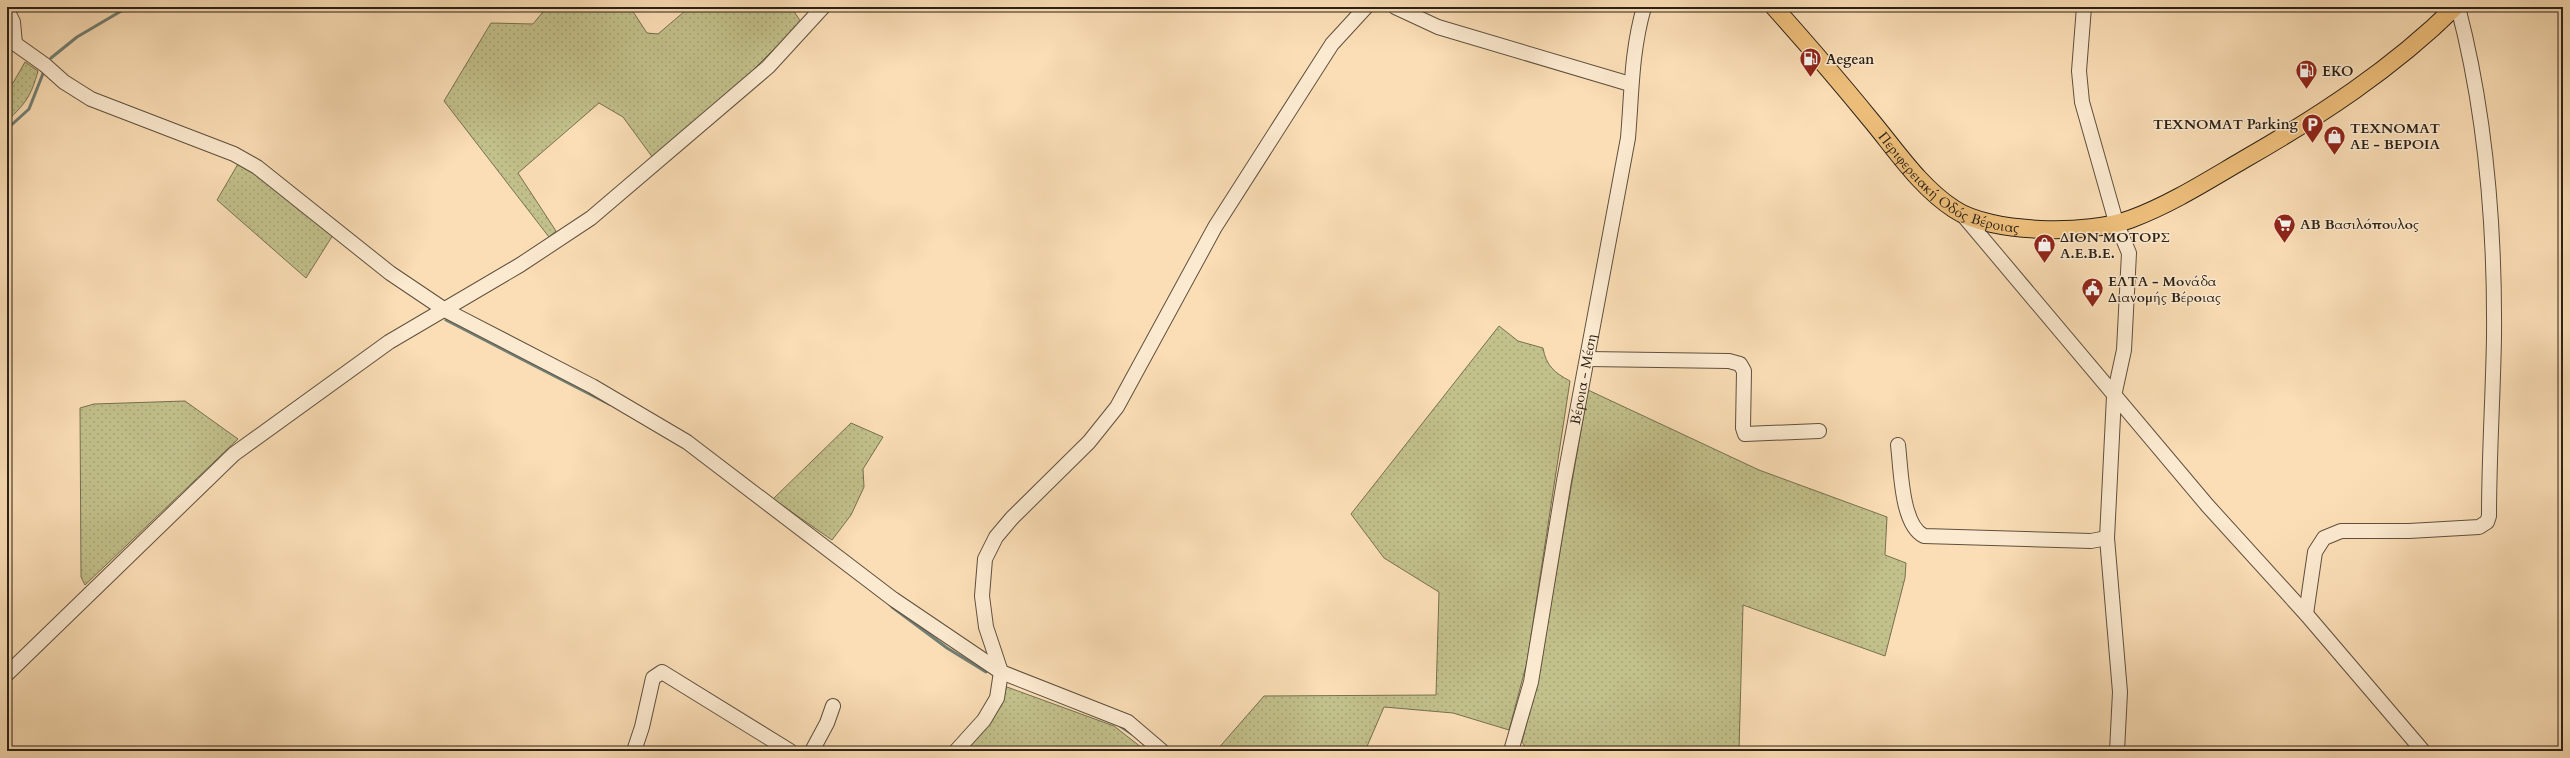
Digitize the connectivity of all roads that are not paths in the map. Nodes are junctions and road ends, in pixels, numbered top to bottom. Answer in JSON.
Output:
{"nodes":[{"id":1,"x":824,"y":7,"type":"edge"},
{"id":2,"x":1366,"y":7,"type":"edge"},
{"id":3,"x":1395,"y":7,"type":"edge"},
{"id":4,"x":1644,"y":7,"type":"edge"},
{"id":5,"x":1774,"y":7,"type":"edge"},
{"id":6,"x":2084,"y":7,"type":"edge"},
{"id":7,"x":2457,"y":7,"type":"edge"},
{"id":8,"x":7,"y":10,"type":"edge"},
{"id":9,"x":11,"y":41,"type":"edge"},
{"id":10,"x":1630,"y":84,"type":"junction"},
{"id":11,"x":1962,"y":214,"type":"junction"},
{"id":12,"x":2116,"y":222,"type":"junction"},
{"id":13,"x":445,"y":310,"type":"junction"},
{"id":14,"x":1588,"y":359,"type":"junction"},
{"id":15,"x":2114,"y":396,"type":"junction"},
{"id":16,"x":1818,"y":431,"type":"dead end"},
{"id":17,"x":1898,"y":445,"type":"dead end"},
{"id":18,"x":2107,"y":538,"type":"junction"},
{"id":19,"x":2306,"y":614,"type":"junction"},
{"id":20,"x":1001,"y":672,"type":"junction"},
{"id":21,"x":7,"y":674,"type":"edge"},
{"id":22,"x":833,"y":706,"type":"dead end"},
{"id":23,"x":1515,"y":749,"type":"edge"},
{"id":24,"x":634,"y":751,"type":"edge"},
{"id":25,"x":790,"y":751,"type":"edge"},
{"id":26,"x":812,"y":751,"type":"edge"},
{"id":27,"x":956,"y":751,"type":"edge"},
{"id":28,"x":1162,"y":751,"type":"edge"},
{"id":29,"x":2117,"y":751,"type":"edge"},
{"id":30,"x":2423,"y":751,"type":"edge"}],
"edges":[{"from":1,"to":13,"type":"street"},
{"from":2,"to":20,"type":"street"},
{"from":3,"to":10,"type":"street"},
{"from":4,"to":10,"type":"street","name":"Βέροια - Μέση"},
{"from":5,"to":11,"type":"main road","name":"Περιφερειακή Οδός Βέροιας"},
{"from":6,"to":12,"type":"street"},
{"from":7,"to":12,"type":"main road","name":"Περιφερειακή Οδός Βέροιας"},
{"from":7,"to":19,"type":"street"},
{"from":8,"to":9,"type":"street"},
{"from":9,"to":13,"type":"street"},
{"from":10,"to":14,"type":"street","name":"Βέροια - Μέση"},
{"from":11,"to":12,"type":"main road","name":"Περιφερειακή Οδός Βέροιας"},
{"from":11,"to":15,"type":"street"},
{"from":12,"to":15,"type":"street"},
{"from":13,"to":20,"type":"street"},
{"from":13,"to":21,"type":"street"},
{"from":14,"to":16,"type":"street"},
{"from":14,"to":23,"type":"street","name":"Βέροια - Μέση"},
{"from":15,"to":18,"type":"street"},
{"from":15,"to":19,"type":"street"},
{"from":17,"to":18,"type":"street"},
{"from":18,"to":29,"type":"street"},
{"from":19,"to":30,"type":"street"},
{"from":20,"to":27,"type":"street"},
{"from":20,"to":28,"type":"street"},
{"from":22,"to":26,"type":"street"},
{"from":24,"to":25,"type":"street"}]}
